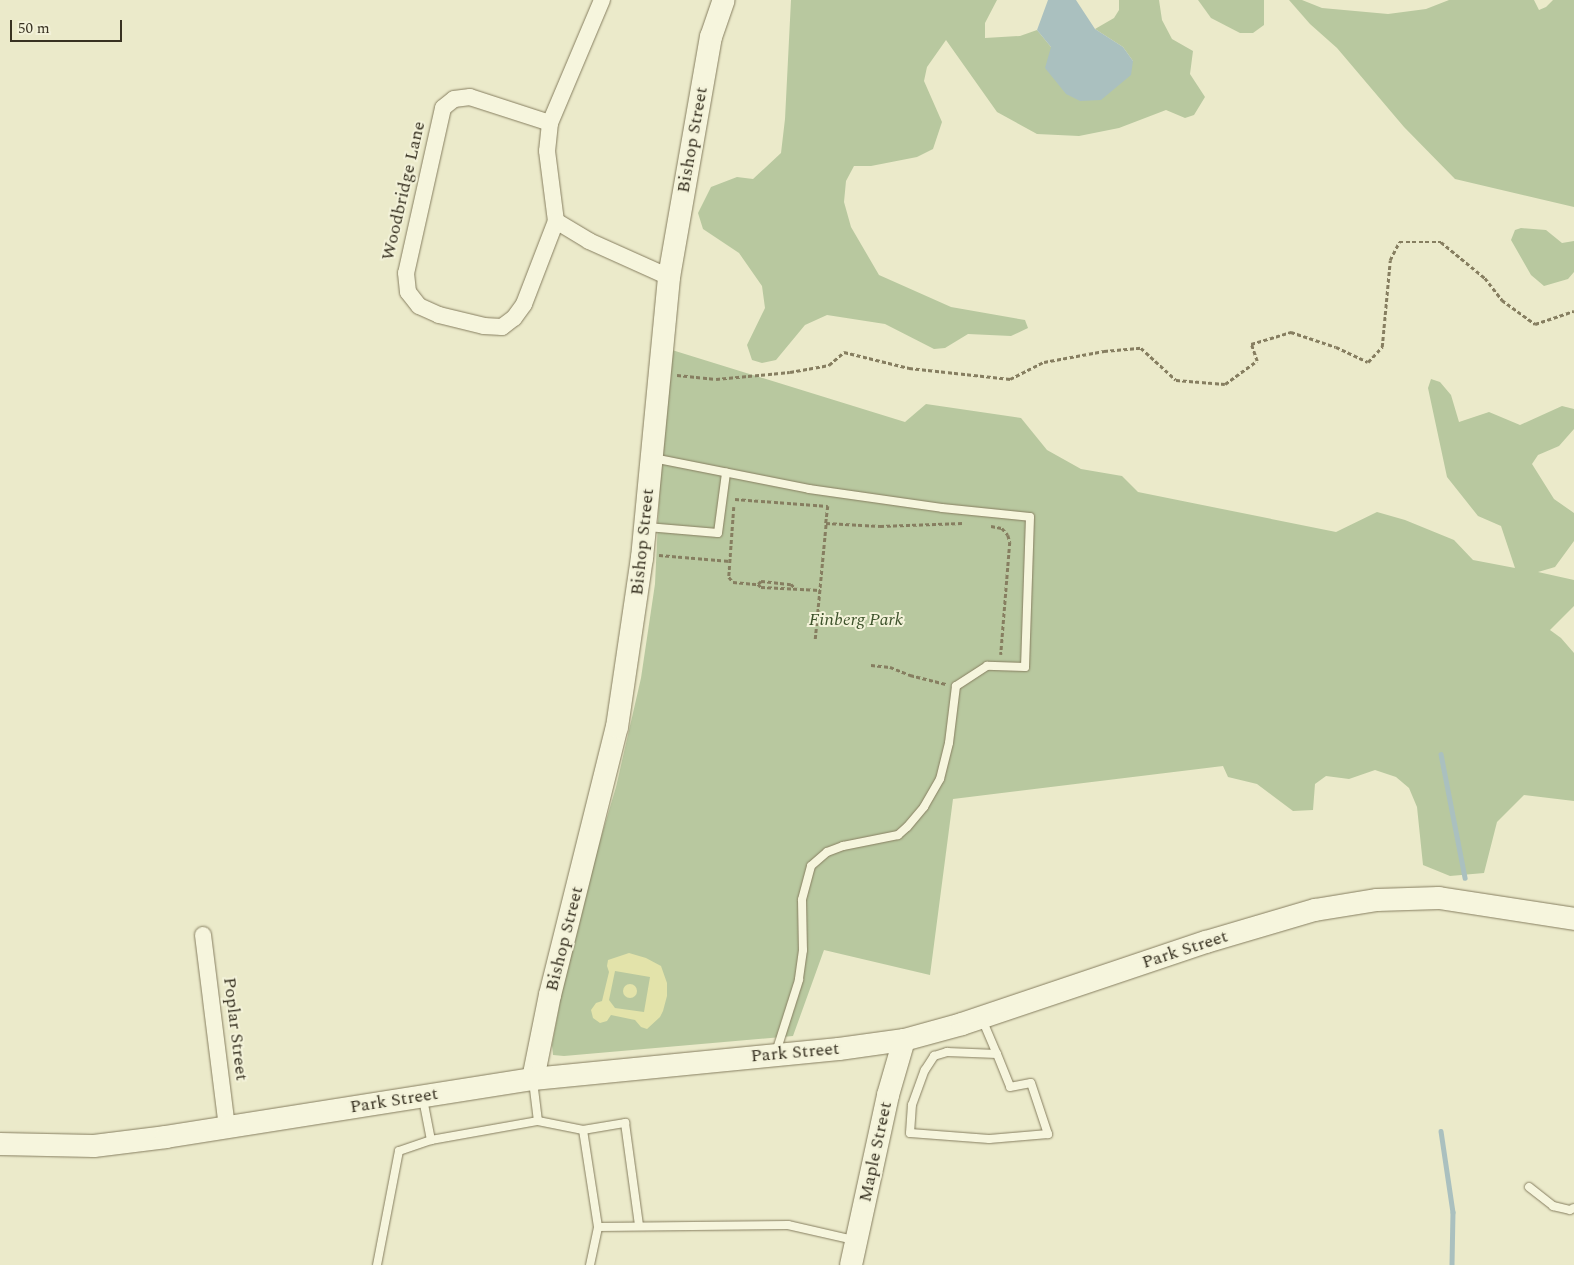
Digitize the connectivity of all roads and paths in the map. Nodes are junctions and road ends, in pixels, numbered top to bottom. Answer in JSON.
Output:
{"nodes":[{"id":1,"x":602,"y":0,"type":"edge"},
{"id":2,"x":724,"y":0,"type":"edge"},
{"id":3,"x":550,"y":123,"type":"junction"},
{"id":4,"x":556,"y":221,"type":"junction"},
{"id":5,"x":669,"y":277,"type":"junction"},
{"id":6,"x":1574,"y":311,"type":"edge"},
{"id":7,"x":658,"y":373,"type":"junction"},
{"id":8,"x":651,"y":458,"type":"junction"},
{"id":9,"x":726,"y":473,"type":"junction"},
{"id":10,"x":826,"y":523,"type":"junction"},
{"id":11,"x":965,"y":523,"type":"dead end"},
{"id":12,"x":984,"y":524,"type":"dead end"},
{"id":13,"x":645,"y":527,"type":"junction"},
{"id":14,"x":656,"y":554,"type":"dead end"},
{"id":15,"x":730,"y":561,"type":"junction"},
{"id":16,"x":758,"y":584,"type":"junction"},
{"id":17,"x":794,"y":587,"type":"junction"},
{"id":18,"x":820,"y":590,"type":"junction"},
{"id":19,"x":815,"y":639,"type":"dead end"},
{"id":20,"x":871,"y":665,"type":"dead end"},
{"id":21,"x":1000,"y":667,"type":"junction"},
{"id":22,"x":956,"y":686,"type":"junction"},
{"id":23,"x":1574,"y":919,"type":"edge"},
{"id":24,"x":203,"y":935,"type":"dead end"},
{"id":25,"x":981,"y":1018,"type":"junction"},
{"id":26,"x":904,"y":1040,"type":"junction"},
{"id":27,"x":776,"y":1054,"type":"junction"},
{"id":28,"x":997,"y":1054,"type":"junction"},
{"id":29,"x":533,"y":1079,"type":"junction"},
{"id":30,"x":422,"y":1097,"type":"junction"},
{"id":31,"x":538,"y":1121,"type":"junction"},
{"id":32,"x":227,"y":1128,"type":"junction"},
{"id":33,"x":582,"y":1130,"type":"junction"},
{"id":34,"x":431,"y":1140,"type":"junction"},
{"id":35,"x":0,"y":1144,"type":"edge"},
{"id":36,"x":1529,"y":1187,"type":"dead end"},
{"id":37,"x":1574,"y":1208,"type":"edge"},
{"id":38,"x":639,"y":1224,"type":"junction"},
{"id":39,"x":598,"y":1227,"type":"junction"},
{"id":40,"x":856,"y":1240,"type":"junction"},
{"id":41,"x":377,"y":1265,"type":"edge"},
{"id":42,"x":590,"y":1265,"type":"edge"},
{"id":43,"x":851,"y":1265,"type":"edge"}],
"edges":[{"from":1,"to":3,"type":"street"},
{"from":2,"to":5,"type":"main road","name":"Bishop Street"},
{"from":3,"to":4,"type":"street"},
{"from":3,"to":4,"type":"street","name":"Woodbridge Lane"},
{"from":4,"to":5,"type":"street"},
{"from":5,"to":7,"type":"main road","name":"Bishop Street"},
{"from":6,"to":7,"type":"path"},
{"from":7,"to":8,"type":"main road","name":"Bishop Street"},
{"from":8,"to":9,"type":"lane"},
{"from":8,"to":13,"type":"main road","name":"Bishop Street"},
{"from":9,"to":13,"type":"lane"},
{"from":9,"to":21,"type":"lane"},
{"from":10,"to":11,"type":"path"},
{"from":10,"to":15,"type":"path"},
{"from":10,"to":18,"type":"path"},
{"from":12,"to":21,"type":"path"},
{"from":13,"to":29,"type":"main road","name":"Bishop Street"},
{"from":14,"to":15,"type":"path"},
{"from":15,"to":16,"type":"path"},
{"from":16,"to":17,"type":"path"},
{"from":16,"to":17,"type":"path"},
{"from":17,"to":18,"type":"path"},
{"from":18,"to":19,"type":"path"},
{"from":20,"to":22,"type":"path"},
{"from":21,"to":22,"type":"lane"},
{"from":22,"to":27,"type":"lane"},
{"from":23,"to":25,"type":"main road","name":"Park Street"},
{"from":24,"to":32,"type":"street","name":"Poplar Street"},
{"from":25,"to":26,"type":"main road","name":"Park Street"},
{"from":25,"to":28,"type":"lane"},
{"from":26,"to":27,"type":"main road","name":"Park Street"},
{"from":26,"to":40,"type":"main road","name":"Maple Street"},
{"from":27,"to":29,"type":"main road","name":"Park Street"},
{"from":28,"to":28,"type":"lane"},
{"from":29,"to":30,"type":"main road","name":"Park Street"},
{"from":29,"to":31,"type":"lane"},
{"from":30,"to":32,"type":"main road","name":"Park Street"},
{"from":30,"to":34,"type":"lane"},
{"from":31,"to":33,"type":"lane"},
{"from":31,"to":34,"type":"lane"},
{"from":32,"to":35,"type":"main road","name":"Park Street"},
{"from":33,"to":38,"type":"lane"},
{"from":33,"to":39,"type":"lane"},
{"from":34,"to":41,"type":"lane"},
{"from":36,"to":37,"type":"lane"},
{"from":38,"to":39,"type":"lane"},
{"from":38,"to":40,"type":"lane"},
{"from":39,"to":42,"type":"lane"},
{"from":40,"to":43,"type":"main road","name":"Maple Street"}]}
